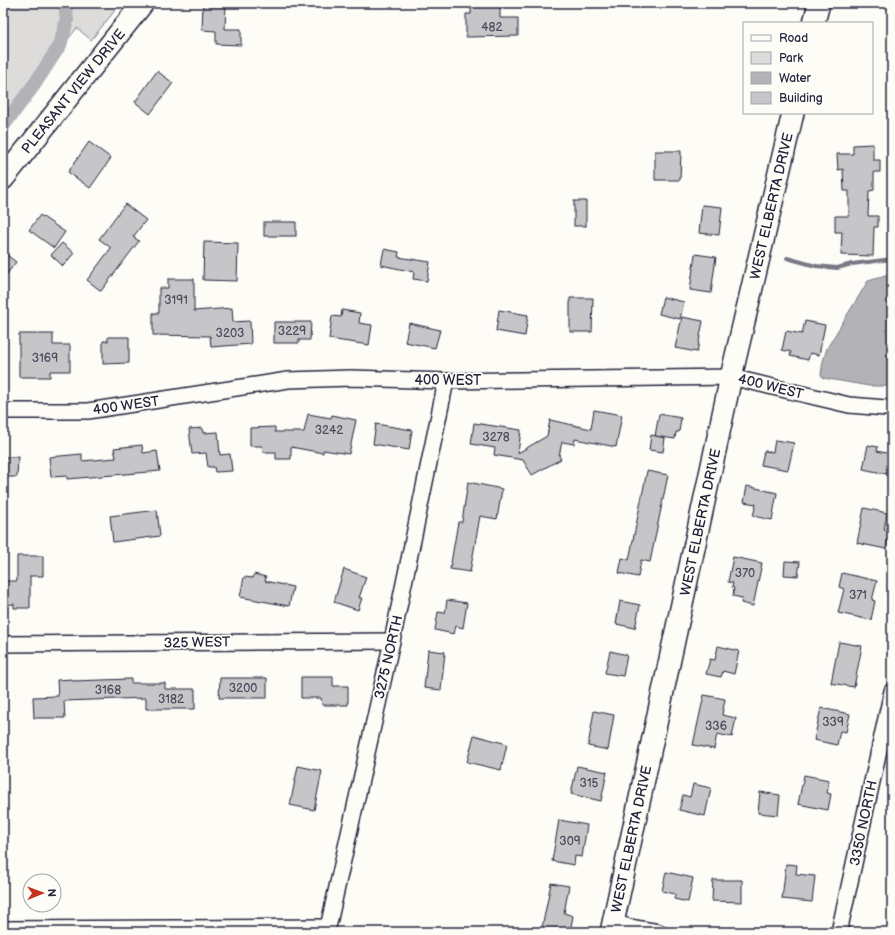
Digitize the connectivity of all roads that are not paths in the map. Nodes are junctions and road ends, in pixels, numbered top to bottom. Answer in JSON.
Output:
{"nodes":[{"id":1,"x":143,"y":3,"type":"edge"},
{"id":2,"x":819,"y":3,"type":"edge"},
{"id":3,"x":814,"y":22,"type":"edge"},
{"id":4,"x":793,"y":114,"type":"edge"},
{"id":5,"x":3,"y":179,"type":"edge"},
{"id":6,"x":731,"y":377,"type":"junction"},
{"id":7,"x":446,"y":381,"type":"junction"},
{"id":8,"x":892,"y":407,"type":"edge"},
{"id":9,"x":3,"y":411,"type":"edge"},
{"id":10,"x":392,"y":640,"type":"junction"},
{"id":11,"x":3,"y":644,"type":"edge"},
{"id":12,"x":892,"y":691,"type":"edge"},
{"id":13,"x":612,"y":927,"type":"edge"},
{"id":14,"x":3,"y":929,"type":"edge"},
{"id":15,"x":42,"y":930,"type":"edge"},
{"id":16,"x":328,"y":930,"type":"edge"},
{"id":17,"x":659,"y":932,"type":"edge"},
{"id":18,"x":839,"y":932,"type":"edge"}],
"edges":[{"from":1,"to":5,"type":"main road","name":"PLEASANT VIEW DRIVE"},
{"from":2,"to":3,"type":"main road"},
{"from":4,"to":6,"type":"main road","name":"WEST ELBERTA DRIVE"},
{"from":6,"to":7,"type":"street","name":"400 WEST"},
{"from":6,"to":8,"type":"street","name":"400 WEST"},
{"from":6,"to":13,"type":"main road","name":"WEST ELBERTA DRIVE"},
{"from":7,"to":9,"type":"street","name":"400 WEST"},
{"from":7,"to":10,"type":"street","name":"3275 NORTH"},
{"from":10,"to":11,"type":"street","name":"325 WEST"},
{"from":10,"to":16,"type":"street","name":"3275 NORTH"},
{"from":12,"to":18,"type":"street","name":"3350 NORTH"},
{"from":13,"to":17,"type":"street"},
{"from":14,"to":15,"type":"street"},
{"from":15,"to":16,"type":"street"}]}
